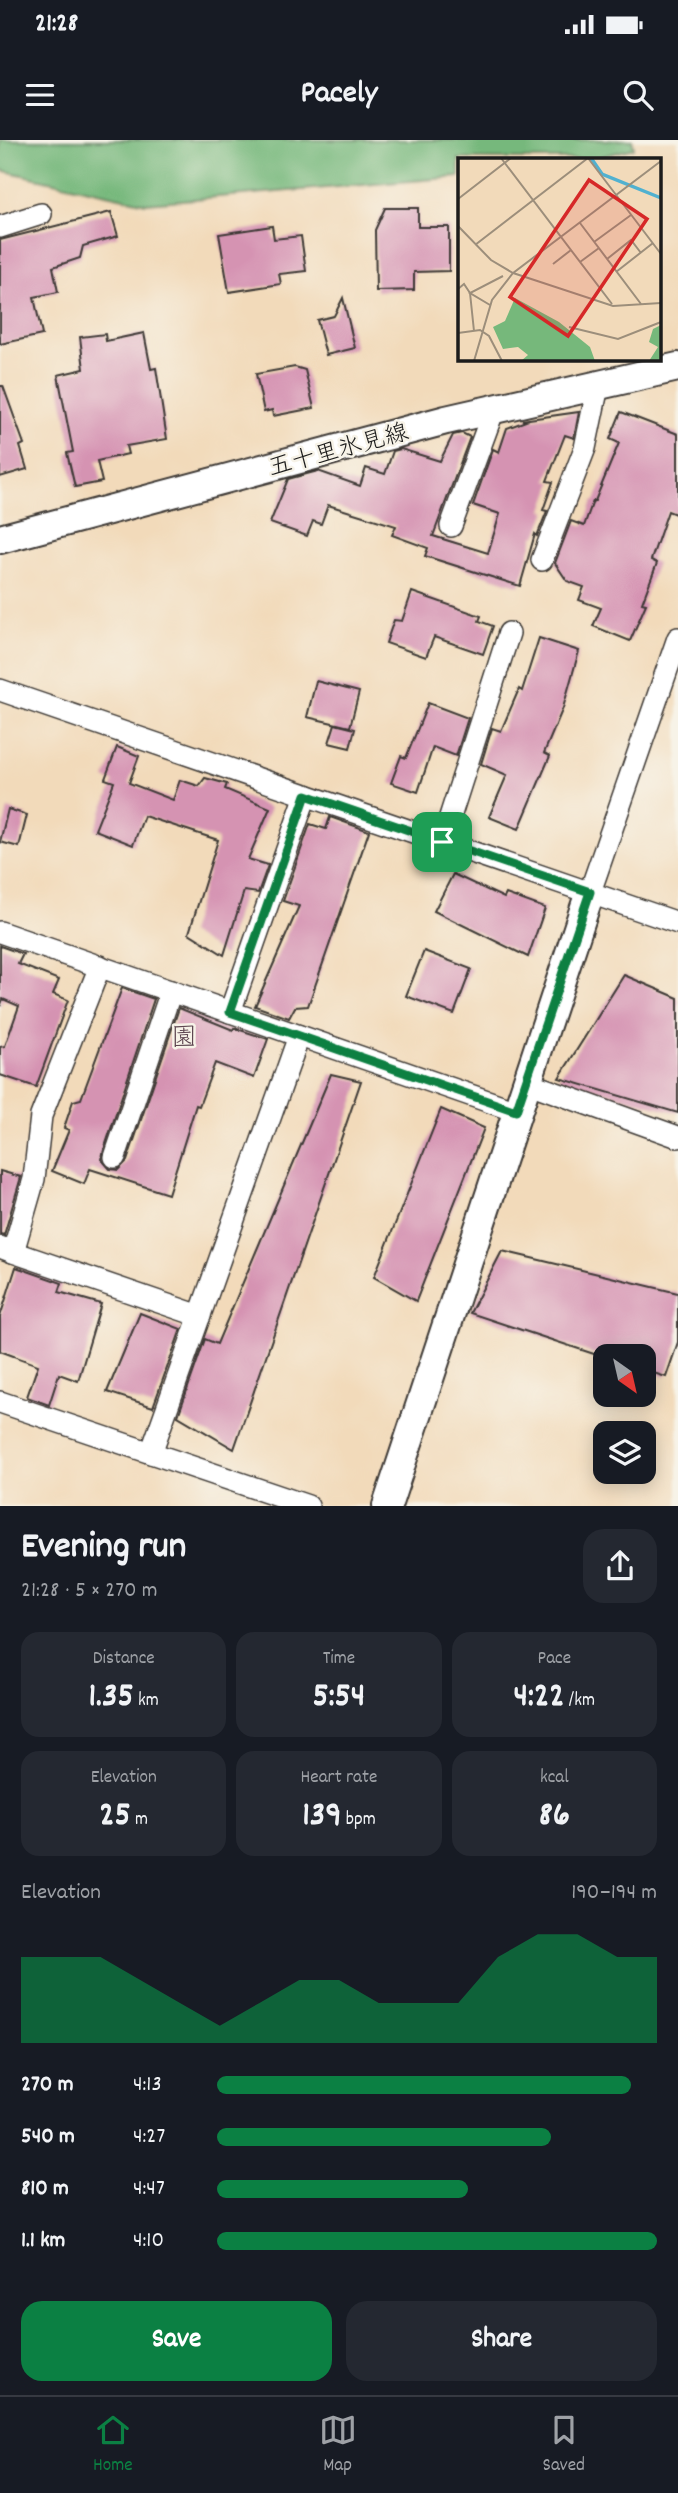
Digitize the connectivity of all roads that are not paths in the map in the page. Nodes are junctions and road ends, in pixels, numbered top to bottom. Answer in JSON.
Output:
{"nodes":[{"id":1,"x":41,"y":215,"type":"dead end"},
{"id":2,"x":0,"y":226,"type":"edge"},
{"id":3,"x":678,"y":367,"type":"edge"},
{"id":4,"x":598,"y":386,"type":"junction"},
{"id":5,"x":494,"y":409,"type":"junction"},
{"id":6,"x":451,"y":526,"type":"dead end"},
{"id":7,"x":0,"y":539,"type":"edge"},
{"id":8,"x":542,"y":560,"type":"dead end"},
{"id":9,"x":509,"y":633,"type":"dead end"},
{"id":10,"x":678,"y":638,"type":"edge"},
{"id":11,"x":0,"y":690,"type":"edge"},
{"id":12,"x":306,"y":795,"type":"junction"},
{"id":13,"x":442,"y":842,"type":"junction"},
{"id":14,"x":590,"y":892,"type":"junction"},
{"id":15,"x":678,"y":923,"type":"edge"},
{"id":16,"x":0,"y":932,"type":"edge"},
{"id":17,"x":100,"y":967,"type":"junction"},
{"id":18,"x":171,"y":991,"type":"junction"},
{"id":19,"x":230,"y":1012,"type":"junction"},
{"id":20,"x":299,"y":1036,"type":"junction"},
{"id":21,"x":526,"y":1082,"type":"junction"},
{"id":22,"x":516,"y":1111,"type":"junction"},
{"id":23,"x":678,"y":1137,"type":"edge"},
{"id":24,"x":115,"y":1157,"type":"dead end"},
{"id":25,"x":7,"y":1250,"type":"edge"},
{"id":26,"x":200,"y":1316,"type":"junction"},
{"id":27,"x":0,"y":1402,"type":"edge"},
{"id":28,"x":151,"y":1453,"type":"junction"},
{"id":29,"x":308,"y":1506,"type":"edge"},
{"id":30,"x":387,"y":1506,"type":"edge"}],
"edges":[{"from":1,"to":2,"type":"street"},
{"from":3,"to":4,"type":"main road","name":"五十里氷見線"},
{"from":4,"to":5,"type":"main road","name":"五十里氷見線"},
{"from":4,"to":8,"type":"street"},
{"from":5,"to":6,"type":"street"},
{"from":5,"to":7,"type":"main road","name":"五十里氷見線"},
{"from":9,"to":13,"type":"street"},
{"from":10,"to":14,"type":"street"},
{"from":11,"to":12,"type":"street"},
{"from":12,"to":13,"type":"street"},
{"from":12,"to":19,"type":"street"},
{"from":13,"to":14,"type":"street"},
{"from":14,"to":15,"type":"street"},
{"from":14,"to":21,"type":"main road"},
{"from":16,"to":17,"type":"street"},
{"from":17,"to":18,"type":"street"},
{"from":17,"to":25,"type":"street"},
{"from":18,"to":19,"type":"street"},
{"from":18,"to":24,"type":"street"},
{"from":19,"to":20,"type":"street"},
{"from":20,"to":22,"type":"street"},
{"from":20,"to":26,"type":"street"},
{"from":21,"to":22,"type":"main road"},
{"from":21,"to":23,"type":"street"},
{"from":22,"to":30,"type":"main road"},
{"from":25,"to":26,"type":"street"},
{"from":26,"to":28,"type":"street"},
{"from":27,"to":28,"type":"street"},
{"from":28,"to":29,"type":"street"}]}
